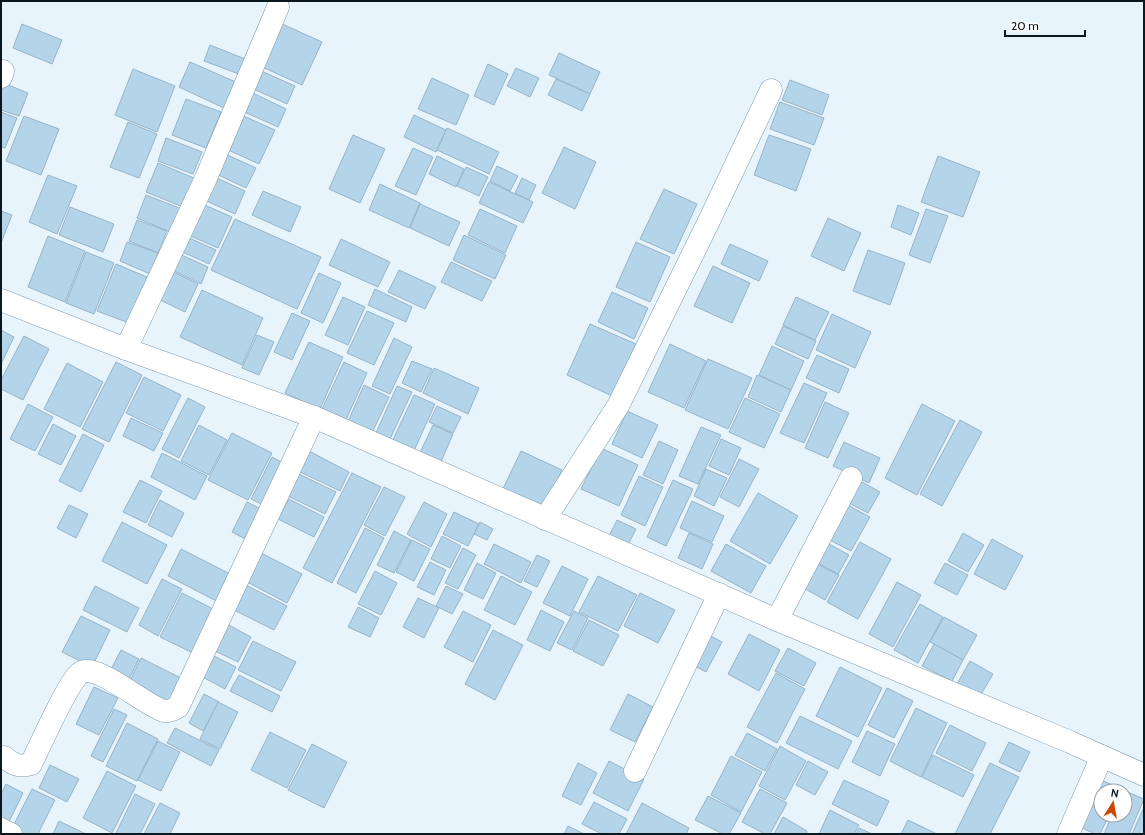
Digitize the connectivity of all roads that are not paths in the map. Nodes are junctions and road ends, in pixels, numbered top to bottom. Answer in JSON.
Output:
{"nodes":[{"id":1,"x":278,"y":7,"type":"dead end"},
{"id":2,"x":771,"y":90,"type":"dead end"},
{"id":3,"x":1,"y":300,"type":"edge"},
{"id":4,"x":126,"y":349,"type":"junction"},
{"id":5,"x":314,"y":417,"type":"junction"},
{"id":6,"x":851,"y":478,"type":"dead end"},
{"id":7,"x":545,"y":519,"type":"junction"},
{"id":8,"x":719,"y":594,"type":"junction"},
{"id":9,"x":777,"y":620,"type":"junction"},
{"id":10,"x":1102,"y":756,"type":"junction"},
{"id":11,"x":1,"y":758,"type":"edge"},
{"id":12,"x":635,"y":771,"type":"dead end"},
{"id":13,"x":1144,"y":775,"type":"edge"},
{"id":14,"x":1,"y":829,"type":"edge"},
{"id":15,"x":12,"y":834,"type":"edge"},
{"id":16,"x":1068,"y":834,"type":"edge"}],
"edges":[{"from":1,"to":4,"type":"street"},
{"from":2,"to":7,"type":"street"},
{"from":3,"to":4,"type":"street"},
{"from":4,"to":5,"type":"street"},
{"from":5,"to":7,"type":"street"},
{"from":5,"to":11,"type":"street"},
{"from":6,"to":9,"type":"street"},
{"from":7,"to":8,"type":"street"},
{"from":8,"to":9,"type":"street"},
{"from":8,"to":12,"type":"street"},
{"from":9,"to":10,"type":"street"},
{"from":10,"to":13,"type":"street"},
{"from":10,"to":16,"type":"street"},
{"from":14,"to":15,"type":"street"}]}
